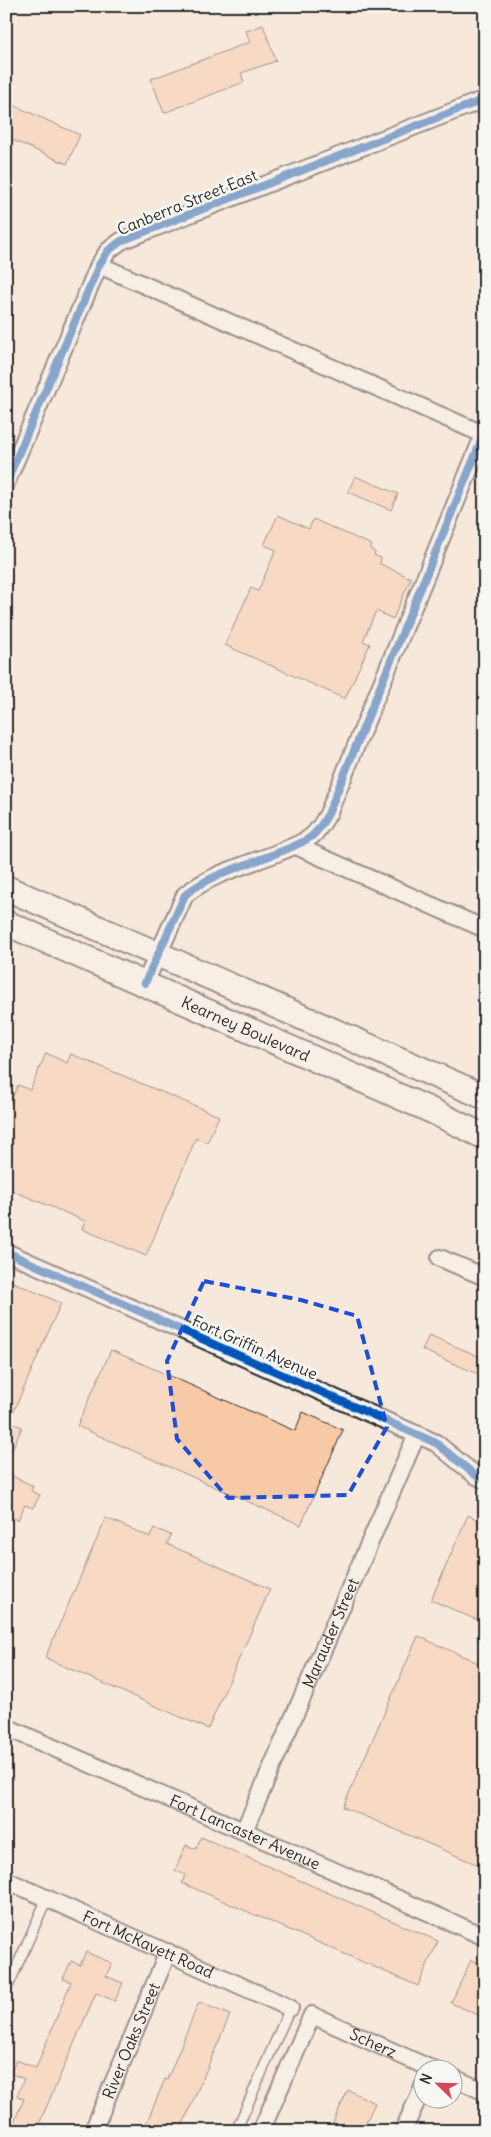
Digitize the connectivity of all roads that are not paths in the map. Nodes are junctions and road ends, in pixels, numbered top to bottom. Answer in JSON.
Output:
{"nodes":[{"id":1,"x":485,"y":99,"type":"edge"},
{"id":2,"x":99,"y":265,"type":"junction"},
{"id":3,"x":484,"y":435,"type":"edge"},
{"id":4,"x":6,"y":483,"type":"edge"},
{"id":5,"x":296,"y":846,"type":"junction"},
{"id":6,"x":6,"y":888,"type":"edge"},
{"id":7,"x":6,"y":924,"type":"edge"},
{"id":8,"x":485,"y":929,"type":"edge"},
{"id":9,"x":158,"y":954,"type":"junction"},
{"id":10,"x":144,"y":983,"type":"junction"},
{"id":11,"x":485,"y":1097,"type":"edge"},
{"id":12,"x":485,"y":1137,"type":"edge"},
{"id":13,"x":6,"y":1252,"type":"edge"},
{"id":14,"x":440,"y":1258,"type":"dead end"},
{"id":15,"x":485,"y":1277,"type":"edge"},
{"id":16,"x":417,"y":1434,"type":"junction"},
{"id":17,"x":485,"y":1480,"type":"edge"},
{"id":18,"x":6,"y":1727,"type":"edge"},
{"id":19,"x":244,"y":1831,"type":"junction"},
{"id":20,"x":6,"y":1880,"type":"edge"},
{"id":21,"x":47,"y":1898,"type":"junction"},
{"id":22,"x":485,"y":1937,"type":"edge"},
{"id":23,"x":168,"y":1952,"type":"junction"},
{"id":24,"x":6,"y":1991,"type":"edge"},
{"id":25,"x":290,"y":2008,"type":"joint"},
{"id":26,"x":414,"y":2061,"type":"edge"},
{"id":27,"x":464,"y":2083,"type":"edge"},
{"id":28,"x":485,"y":2092,"type":"edge"},
{"id":29,"x":414,"y":2107,"type":"edge"},
{"id":30,"x":93,"y":2131,"type":"edge"},
{"id":31,"x":236,"y":2131,"type":"edge"},
{"id":32,"x":261,"y":2131,"type":"edge"},
{"id":33,"x":403,"y":2131,"type":"edge"}],
"edges":[{"from":1,"to":2,"type":"street","name":"Canberra Street East"},
{"from":2,"to":3,"type":"street"},
{"from":2,"to":4,"type":"street","name":"Canberra Street East"},
{"from":3,"to":5,"type":"street"},
{"from":5,"to":8,"type":"street"},
{"from":5,"to":9,"type":"street"},
{"from":6,"to":9,"type":"street","name":"Kearney Boulevard"},
{"from":7,"to":10,"type":"street","name":"Kearney Boulevard"},
{"from":9,"to":10,"type":"street"},
{"from":9,"to":11,"type":"street","name":"Kearney Boulevard"},
{"from":10,"to":12,"type":"street","name":"Kearney Boulevard"},
{"from":13,"to":16,"type":"street","name":"Fort Griffin Avenue"},
{"from":14,"to":15,"type":"street"},
{"from":16,"to":17,"type":"street","name":"Fort Griffin Avenue"},
{"from":16,"to":19,"type":"street","name":"Marauder Street"},
{"from":18,"to":19,"type":"street","name":"Fort Lancaster Avenue"},
{"from":19,"to":22,"type":"street","name":"Fort Lancaster Avenue"},
{"from":20,"to":21,"type":"street","name":"Fort McKavett Road"},
{"from":21,"to":23,"type":"street","name":"Fort McKavett Road"},
{"from":21,"to":24,"type":"lane"},
{"from":23,"to":25,"type":"street","name":"Fort McKavett Road"},
{"from":23,"to":30,"type":"street","name":"River Oaks Street"},
{"from":25,"to":31,"type":"lane"},
{"from":26,"to":32,"type":"street","name":"Scherz"},
{"from":27,"to":28,"type":"street"},
{"from":29,"to":33,"type":"street"}]}
